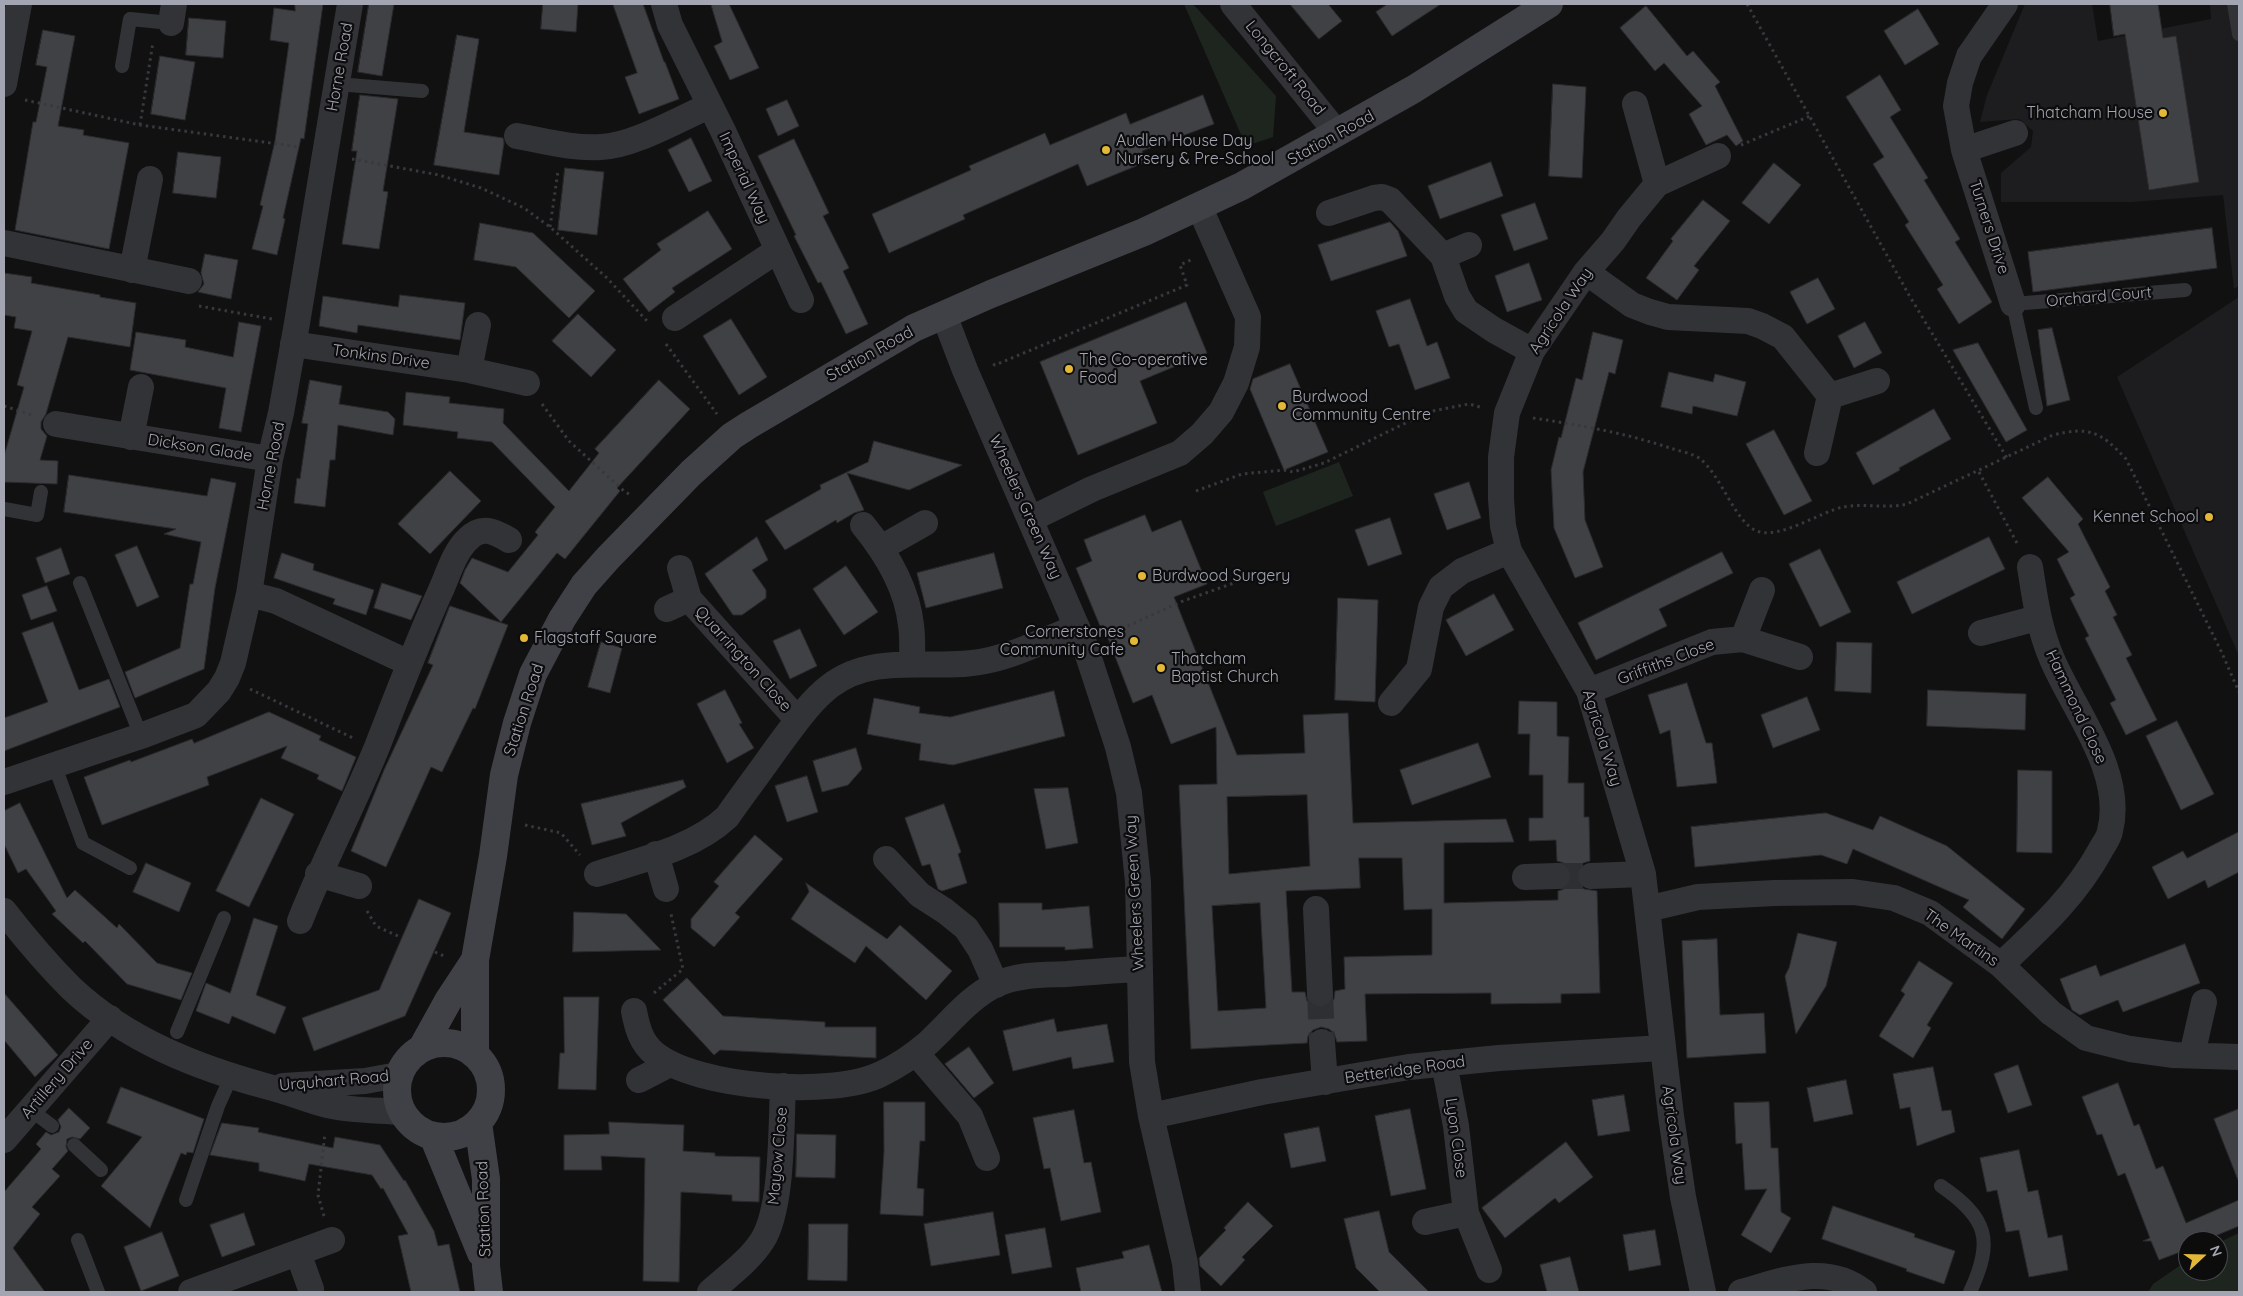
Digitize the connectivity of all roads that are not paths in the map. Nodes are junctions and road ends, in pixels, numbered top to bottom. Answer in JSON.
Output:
{"nodes":[{"id":1,"x":350,"y":4,"type":"edge"},
{"id":2,"x":664,"y":4,"type":"edge"},
{"id":3,"x":1233,"y":4,"type":"edge"},
{"id":4,"x":1549,"y":4,"type":"edge"},
{"id":5,"x":2005,"y":4,"type":"edge"},
{"id":6,"x":2234,"y":4,"type":"edge"},
{"id":7,"x":167,"y":16,"type":"edge"},
{"id":8,"x":12,"y":19,"type":"edge"},
{"id":9,"x":2239,"y":34,"type":"edge"},
{"id":10,"x":122,"y":66,"type":"dead end"},
{"id":11,"x":4,"y":84,"type":"edge"},
{"id":12,"x":337,"y":84,"type":"junction"},
{"id":13,"x":422,"y":91,"type":"dead end"},
{"id":14,"x":1635,"y":104,"type":"dead end"},
{"id":15,"x":709,"y":106,"type":"junction"},
{"id":16,"x":1337,"y":133,"type":"junction"},
{"id":17,"x":2015,"y":133,"type":"dead end"},
{"id":18,"x":518,"y":136,"type":"dead end"},
{"id":19,"x":1964,"y":150,"type":"junction"},
{"id":20,"x":1718,"y":156,"type":"road end"},
{"id":21,"x":150,"y":179,"type":"dead end"},
{"id":22,"x":1657,"y":184,"type":"junction"},
{"id":23,"x":1198,"y":206,"type":"junction"},
{"id":24,"x":1329,"y":213,"type":"dead end"},
{"id":25,"x":4,"y":243,"type":"edge"},
{"id":26,"x":1469,"y":245,"type":"dead end"},
{"id":27,"x":778,"y":250,"type":"junction"},
{"id":28,"x":1443,"y":256,"type":"junction"},
{"id":29,"x":132,"y":270,"type":"junction"},
{"id":30,"x":1586,"y":272,"type":"junction"},
{"id":31,"x":189,"y":281,"type":"road end"},
{"id":32,"x":2185,"y":290,"type":"dead end"},
{"id":33,"x":801,"y":300,"type":"dead end"},
{"id":34,"x":2013,"y":304,"type":"junction"},
{"id":35,"x":944,"y":315,"type":"junction"},
{"id":36,"x":478,"y":325,"type":"dead end"},
{"id":37,"x":663,"y":328,"type":"road end"},
{"id":38,"x":295,"y":333,"type":"junction"},
{"id":39,"x":1532,"y":351,"type":"junction"},
{"id":40,"x":469,"y":370,"type":"junction"},
{"id":41,"x":1877,"y":381,"type":"dead end"},
{"id":42,"x":526,"y":384,"type":"road end"},
{"id":43,"x":141,"y":387,"type":"dead end"},
{"id":44,"x":1830,"y":396,"type":"junction"},
{"id":45,"x":2036,"y":408,"type":"dead end"},
{"id":46,"x":56,"y":424,"type":"dead end"},
{"id":47,"x":131,"y":437,"type":"junction"},
{"id":48,"x":1817,"y":453,"type":"dead end"},
{"id":49,"x":270,"y":459,"type":"junction"},
{"id":50,"x":41,"y":492,"type":"dead end"},
{"id":51,"x":4,"y":509,"type":"edge"},
{"id":52,"x":1031,"y":519,"type":"junction"},
{"id":53,"x":925,"y":523,"type":"dead end"},
{"id":54,"x":864,"y":525,"type":"dead end"},
{"id":55,"x":508,"y":540,"type":"dead end"},
{"id":56,"x":881,"y":548,"type":"junction"},
{"id":57,"x":1509,"y":552,"type":"junction"},
{"id":58,"x":2030,"y":567,"type":"road end"},
{"id":59,"x":680,"y":568,"type":"dead end"},
{"id":60,"x":80,"y":583,"type":"dead end"},
{"id":61,"x":1762,"y":590,"type":"dead end"},
{"id":62,"x":249,"y":594,"type":"junction"},
{"id":63,"x":2037,"y":618,"type":"junction"},
{"id":64,"x":1982,"y":633,"type":"dead end"},
{"id":65,"x":1081,"y":636,"type":"junction"},
{"id":66,"x":1743,"y":639,"type":"junction"},
{"id":67,"x":1800,"y":658,"type":"dead end"},
{"id":68,"x":409,"y":663,"type":"junction"},
{"id":69,"x":912,"y":664,"type":"junction"},
{"id":70,"x":1590,"y":691,"type":"junction"},
{"id":71,"x":1391,"y":703,"type":"dead end"},
{"id":72,"x":797,"y":719,"type":"junction"},
{"id":73,"x":141,"y":736,"type":"junction"},
{"id":74,"x":54,"y":764,"type":"junction"},
{"id":75,"x":4,"y":782,"type":"edge"},
{"id":76,"x":656,"y":854,"type":"junction"},
{"id":77,"x":886,"y":858,"type":"dead end"},
{"id":78,"x":130,"y":868,"type":"dead end"},
{"id":79,"x":318,"y":874,"type":"junction"},
{"id":80,"x":597,"y":874,"type":"road end"},
{"id":81,"x":1643,"y":874,"type":"junction"},
{"id":82,"x":1557,"y":876,"type":"tunnel mouth"},
{"id":83,"x":1591,"y":876,"type":"tunnel mouth"},
{"id":84,"x":1525,"y":877,"type":"dead end"},
{"id":85,"x":359,"y":886,"type":"road end"},
{"id":86,"x":666,"y":889,"type":"road end"},
{"id":87,"x":1316,"y":909,"type":"dead end"},
{"id":88,"x":1647,"y":909,"type":"junction"},
{"id":89,"x":4,"y":911,"type":"edge"},
{"id":90,"x":224,"y":918,"type":"dead end"},
{"id":91,"x":300,"y":921,"type":"dead end"},
{"id":92,"x":462,"y":959,"type":"junction"},
{"id":93,"x":2001,"y":965,"type":"junction"},
{"id":94,"x":1139,"y":969,"type":"junction"},
{"id":95,"x":996,"y":985,"type":"junction"},
{"id":96,"x":1320,"y":993,"type":"tunnel mouth"},
{"id":97,"x":2204,"y":1002,"type":"dead end"},
{"id":98,"x":634,"y":1011,"type":"road end"},
{"id":99,"x":110,"y":1018,"type":"junction"},
{"id":100,"x":177,"y":1032,"type":"dead end"},
{"id":101,"x":1322,"y":1042,"type":"tunnel mouth"},
{"id":102,"x":422,"y":1048,"type":"junction"},
{"id":103,"x":1662,"y":1048,"type":"junction"},
{"id":104,"x":916,"y":1053,"type":"junction"},
{"id":105,"x":475,"y":1055,"type":"junction"},
{"id":106,"x":2192,"y":1055,"type":"junction"},
{"id":107,"x":2239,"y":1057,"type":"edge"},
{"id":108,"x":1444,"y":1063,"type":"junction"},
{"id":109,"x":670,"y":1064,"type":"junction"},
{"id":110,"x":398,"y":1075,"type":"junction"},
{"id":111,"x":231,"y":1077,"type":"junction"},
{"id":112,"x":639,"y":1080,"type":"dead end"},
{"id":113,"x":1325,"y":1082,"type":"junction"},
{"id":114,"x":783,"y":1086,"type":"junction"},
{"id":115,"x":270,"y":1087,"type":"junction"},
{"id":116,"x":31,"y":1110,"type":"junction"},
{"id":117,"x":402,"y":1112,"type":"junction"},
{"id":118,"x":1151,"y":1116,"type":"junction"},
{"id":119,"x":478,"y":1123,"type":"junction"},
{"id":120,"x":52,"y":1126,"type":"dead end"},
{"id":121,"x":433,"y":1136,"type":"junction"},
{"id":122,"x":4,"y":1140,"type":"edge"},
{"id":123,"x":74,"y":1145,"type":"dead end"},
{"id":124,"x":987,"y":1158,"type":"dead end"},
{"id":125,"x":101,"y":1170,"type":"dead end"},
{"id":126,"x":1941,"y":1186,"type":"dead end"},
{"id":127,"x":186,"y":1200,"type":"dead end"},
{"id":128,"x":1466,"y":1213,"type":"junction"},
{"id":129,"x":1425,"y":1222,"type":"dead end"},
{"id":130,"x":78,"y":1240,"type":"dead end"},
{"id":131,"x":332,"y":1240,"type":"road end"},
{"id":132,"x":298,"y":1253,"type":"junction"},
{"id":133,"x":486,"y":1266,"type":"junction"},
{"id":134,"x":1489,"y":1270,"type":"dead end"},
{"id":135,"x":312,"y":1289,"type":"dead end"},
{"id":136,"x":98,"y":1292,"type":"edge"},
{"id":137,"x":191,"y":1292,"type":"edge"},
{"id":138,"x":489,"y":1292,"type":"edge"},
{"id":139,"x":710,"y":1292,"type":"edge"},
{"id":140,"x":1188,"y":1292,"type":"edge"},
{"id":141,"x":1703,"y":1292,"type":"edge"},
{"id":142,"x":1741,"y":1292,"type":"edge"},
{"id":143,"x":1864,"y":1292,"type":"edge"},
{"id":144,"x":1970,"y":1292,"type":"edge"}],
"edges":[{"from":1,"to":12,"type":"street","name":"Horne Road"},
{"from":2,"to":15,"type":"street","name":"Imperial Way"},
{"from":3,"to":16,"type":"street","name":"Longcroft Road"},
{"from":4,"to":16,"type":"street","name":"Station Road"},
{"from":5,"to":19,"type":"street","name":"Turners Drive"},
{"from":6,"to":9,"type":"lane"},
{"from":7,"to":10,"type":"lane"},
{"from":8,"to":11,"type":"street"},
{"from":12,"to":13,"type":"lane"},
{"from":12,"to":38,"type":"street","name":"Horne Road"},
{"from":14,"to":22,"type":"street"},
{"from":15,"to":18,"type":"street"},
{"from":15,"to":27,"type":"street","name":"Imperial Way"},
{"from":16,"to":23,"type":"street","name":"Station Road"},
{"from":17,"to":19,"type":"street"},
{"from":19,"to":34,"type":"street","name":"Turners Drive"},
{"from":20,"to":22,"type":"street","name":"Agricola Way"},
{"from":21,"to":29,"type":"street"},
{"from":22,"to":30,"type":"street","name":"Agricola Way"},
{"from":23,"to":35,"type":"street","name":"Station Road"},
{"from":23,"to":52,"type":"street"},
{"from":24,"to":28,"type":"street"},
{"from":25,"to":29,"type":"street"},
{"from":26,"to":28,"type":"street"},
{"from":27,"to":33,"type":"street","name":"Imperial Way"},
{"from":27,"to":37,"type":"street"},
{"from":28,"to":39,"type":"street"},
{"from":29,"to":31,"type":"street"},
{"from":30,"to":39,"type":"street","name":"Agricola Way"},
{"from":30,"to":44,"type":"street"},
{"from":32,"to":34,"type":"lane","name":"Orchard Court"},
{"from":34,"to":45,"type":"lane"},
{"from":35,"to":52,"type":"street","name":"Wheelers Green Way"},
{"from":35,"to":92,"type":"street","name":"Station Road"},
{"from":36,"to":40,"type":"street"},
{"from":38,"to":40,"type":"street","name":"Tonkins Drive"},
{"from":38,"to":49,"type":"street","name":"Horne Road"},
{"from":39,"to":57,"type":"street","name":"Agricola Way"},
{"from":40,"to":42,"type":"street","name":"Tonkins Drive"},
{"from":41,"to":44,"type":"street"},
{"from":43,"to":47,"type":"street","name":"Dickson Glade"},
{"from":44,"to":48,"type":"street"},
{"from":46,"to":47,"type":"street","name":"Dickson Glade"},
{"from":47,"to":49,"type":"street","name":"Dickson Glade"},
{"from":49,"to":62,"type":"street","name":"Horne Road"},
{"from":50,"to":51,"type":"lane"},
{"from":52,"to":65,"type":"street","name":"Wheelers Green Way"},
{"from":53,"to":56,"type":"street"},
{"from":54,"to":56,"type":"street"},
{"from":55,"to":68,"type":"street"},
{"from":56,"to":69,"type":"street"},
{"from":57,"to":70,"type":"street","name":"Agricola Way"},
{"from":57,"to":71,"type":"street"},
{"from":58,"to":63,"type":"street","name":"Hammond Close"},
{"from":59,"to":72,"type":"street","name":"Quarrington Close"},
{"from":60,"to":73,"type":"lane"},
{"from":61,"to":66,"type":"street"},
{"from":62,"to":68,"type":"street"},
{"from":62,"to":73,"type":"street","name":"Horne Road"},
{"from":63,"to":64,"type":"street"},
{"from":63,"to":93,"type":"street","name":"Hammond Close"},
{"from":65,"to":69,"type":"street","name":"Quarrington Close"},
{"from":65,"to":94,"type":"street","name":"Wheelers Green Way"},
{"from":66,"to":67,"type":"street","name":"Griffiths Close"},
{"from":66,"to":70,"type":"street","name":"Griffiths Close"},
{"from":68,"to":79,"type":"street"},
{"from":69,"to":72,"type":"street","name":"Quarrington Close"},
{"from":70,"to":81,"type":"street","name":"Agricola Way"},
{"from":72,"to":76,"type":"street","name":"Quarrington Close"},
{"from":73,"to":74,"type":"street","name":"Horne Road"},
{"from":74,"to":75,"type":"street","name":"Horne Road"},
{"from":74,"to":78,"type":"lane"},
{"from":76,"to":80,"type":"street","name":"Quarrington Close"},
{"from":76,"to":86,"type":"street"},
{"from":77,"to":95,"type":"street"},
{"from":79,"to":85,"type":"street"},
{"from":79,"to":91,"type":"street"},
{"from":81,"to":83,"type":"street"},
{"from":81,"to":88,"type":"street","name":"Agricola Way"},
{"from":82,"to":84,"type":"street"},
{"from":87,"to":96,"type":"street"},
{"from":88,"to":93,"type":"street","name":"The Martins"},
{"from":88,"to":103,"type":"street","name":"Agricola Way"},
{"from":89,"to":99,"type":"street","name":"Urquhart Road"},
{"from":90,"to":100,"type":"lane"},
{"from":92,"to":102,"type":"street","name":"Station Road"},
{"from":92,"to":105,"type":"street","name":"Station Road"},
{"from":93,"to":106,"type":"street","name":"The Martins"},
{"from":94,"to":95,"type":"street"},
{"from":94,"to":118,"type":"street","name":"Wheelers Green Way"},
{"from":95,"to":104,"type":"street"},
{"from":97,"to":106,"type":"street"},
{"from":98,"to":109,"type":"street"},
{"from":99,"to":111,"type":"street","name":"Urquhart Road"},
{"from":99,"to":116,"type":"street","name":"Artillery Drive"},
{"from":101,"to":113,"type":"street"},
{"from":102,"to":105,"type":"street","name":"Station Road"},
{"from":102,"to":110,"type":"street","name":"Station Road"},
{"from":103,"to":108,"type":"street","name":"Betteridge Road"},
{"from":103,"to":141,"type":"street","name":"Agricola Way"},
{"from":104,"to":114,"type":"street"},
{"from":104,"to":124,"type":"street"},
{"from":105,"to":119,"type":"street"},
{"from":106,"to":107,"type":"street","name":"The Martins"},
{"from":108,"to":113,"type":"street","name":"Betteridge Road"},
{"from":108,"to":128,"type":"street","name":"Lyon Close"},
{"from":109,"to":112,"type":"street"},
{"from":109,"to":114,"type":"street"},
{"from":110,"to":115,"type":"street","name":"Urquhart Road"},
{"from":110,"to":117,"type":"street"},
{"from":111,"to":115,"type":"street","name":"Urquhart Road"},
{"from":111,"to":127,"type":"lane"},
{"from":113,"to":118,"type":"street","name":"Betteridge Road"},
{"from":114,"to":139,"type":"street","name":"Mayow Close"},
{"from":115,"to":117,"type":"street","name":"Urquhart Road"},
{"from":116,"to":120,"type":"lane"},
{"from":116,"to":122,"type":"street","name":"Artillery Drive"},
{"from":117,"to":121,"type":"street"},
{"from":118,"to":140,"type":"street","name":"Wheelers Green Way"},
{"from":119,"to":121,"type":"street"},
{"from":119,"to":133,"type":"street","name":"Station Road"},
{"from":121,"to":133,"type":"street","name":"Station Road"},
{"from":123,"to":125,"type":"lane"},
{"from":126,"to":144,"type":"lane"},
{"from":128,"to":129,"type":"street"},
{"from":128,"to":134,"type":"street","name":"Lyon Close"},
{"from":130,"to":136,"type":"lane"},
{"from":131,"to":132,"type":"street"},
{"from":132,"to":135,"type":"street"},
{"from":132,"to":137,"type":"street"},
{"from":133,"to":138,"type":"street","name":"Station Road"},
{"from":142,"to":143,"type":"street"}]}
